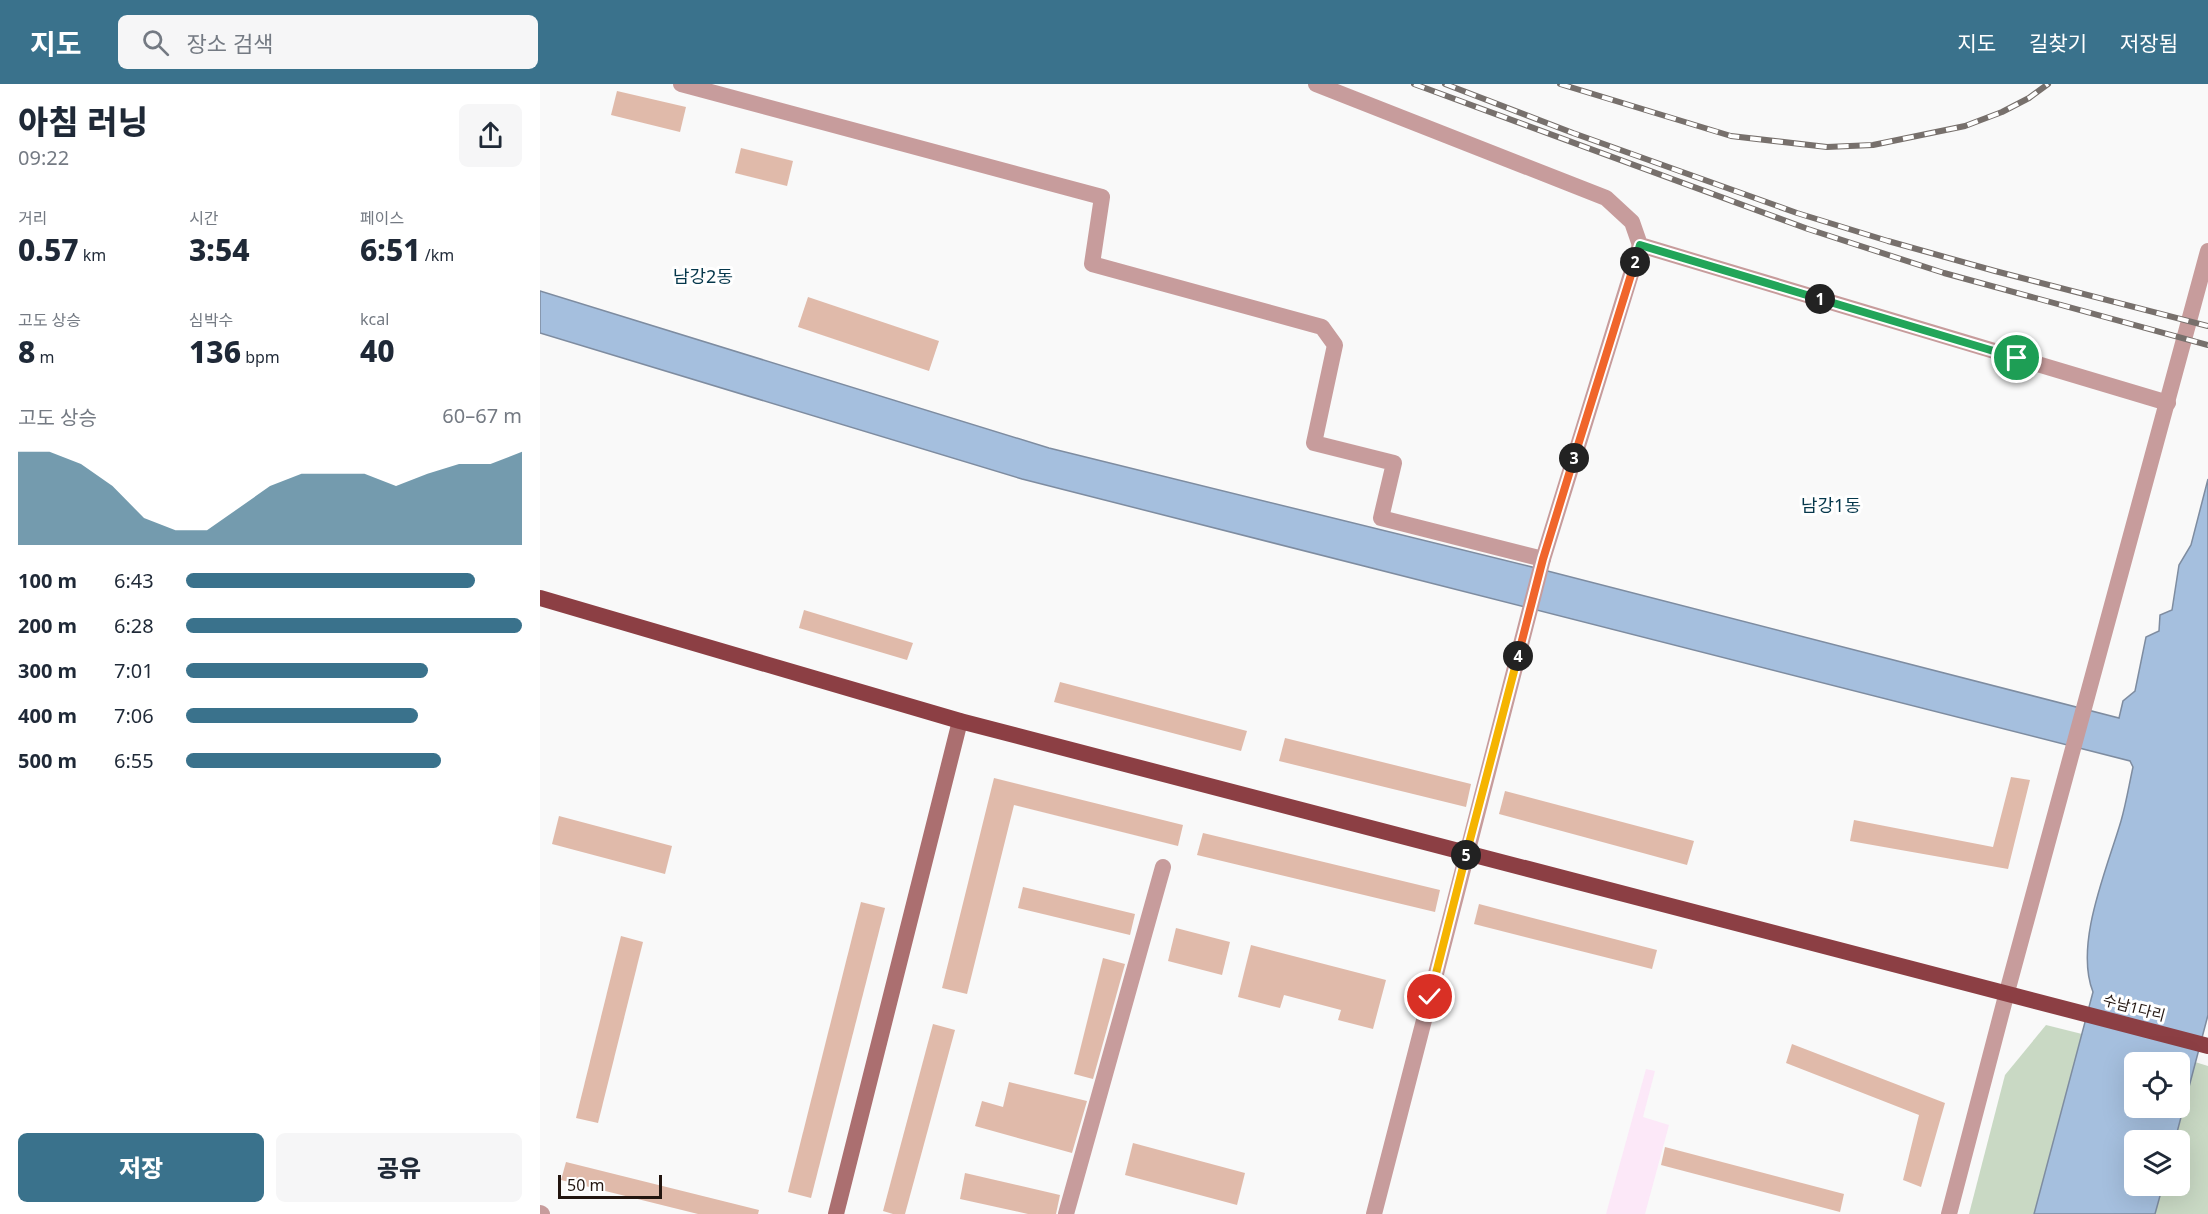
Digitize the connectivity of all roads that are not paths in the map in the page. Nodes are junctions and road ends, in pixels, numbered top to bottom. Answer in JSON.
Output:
{"nodes":[{"id":1,"x":681,"y":84,"type":"edge"},
{"id":2,"x":1316,"y":84,"type":"edge"},
{"id":3,"x":1640,"y":245,"type":"junction"},
{"id":4,"x":2208,"y":251,"type":"edge"},
{"id":5,"x":2168,"y":403,"type":"junction"},
{"id":6,"x":1543,"y":559,"type":"junction"},
{"id":7,"x":540,"y":598,"type":"edge"},
{"id":8,"x":960,"y":721,"type":"junction"},
{"id":9,"x":1467,"y":853,"type":"junction"},
{"id":10,"x":1163,"y":867,"type":"dead end"},
{"id":11,"x":2007,"y":992,"type":"junction"},
{"id":12,"x":2208,"y":1046,"type":"edge"},
{"id":13,"x":836,"y":1214,"type":"edge"},
{"id":14,"x":1066,"y":1214,"type":"edge"},
{"id":15,"x":1374,"y":1214,"type":"edge"},
{"id":16,"x":1949,"y":1214,"type":"edge"}],
"edges":[{"from":1,"to":6,"type":"street"},
{"from":2,"to":3,"type":"street"},
{"from":3,"to":5,"type":"street"},
{"from":3,"to":6,"type":"street"},
{"from":4,"to":5,"type":"street"},
{"from":5,"to":11,"type":"street"},
{"from":6,"to":9,"type":"street"},
{"from":7,"to":8,"type":"highway","name":"수남1다리"},
{"from":8,"to":9,"type":"highway","name":"수남1다리"},
{"from":8,"to":13,"type":"main road"},
{"from":9,"to":11,"type":"highway","name":"수남1다리"},
{"from":9,"to":15,"type":"street"},
{"from":10,"to":14,"type":"street"},
{"from":11,"to":12,"type":"highway","name":"수남1다리"},
{"from":11,"to":16,"type":"street"}]}
